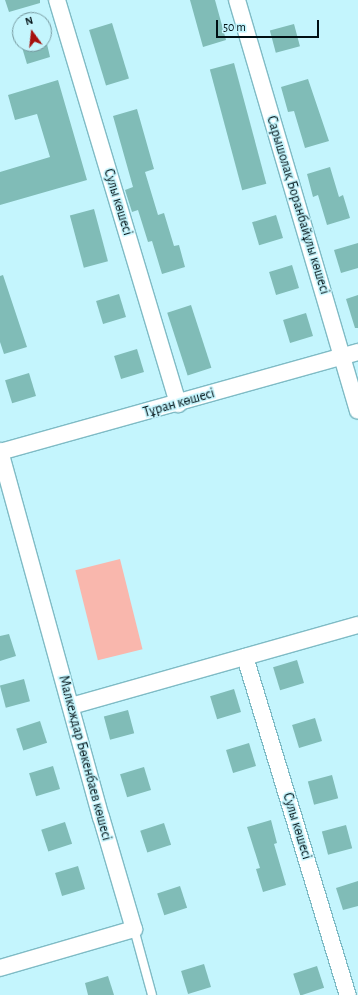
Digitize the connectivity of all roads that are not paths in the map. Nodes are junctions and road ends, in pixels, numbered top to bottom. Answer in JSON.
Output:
{"nodes":[{"id":1,"x":57,"y":0,"type":"edge"},
{"id":2,"x":237,"y":0,"type":"edge"},
{"id":3,"x":351,"y":354,"type":"edge"},
{"id":4,"x":178,"y":404,"type":"junction"},
{"id":5,"x":358,"y":410,"type":"edge"},
{"id":6,"x":0,"y":452,"type":"edge"},
{"id":7,"x":358,"y":625,"type":"edge"},
{"id":8,"x":245,"y":657,"type":"junction"},
{"id":9,"x":71,"y":706,"type":"junction"},
{"id":10,"x":134,"y":929,"type":"junction"},
{"id":11,"x":0,"y":968,"type":"edge"},
{"id":12,"x":152,"y":995,"type":"edge"},
{"id":13,"x":348,"y":995,"type":"edge"}],
"edges":[{"from":1,"to":4,"type":"street","name":"Сулы көшесі"},
{"from":2,"to":3,"type":"street","name":"Сарышолақ Боранбайұлы көшесі"},
{"from":3,"to":4,"type":"street","name":"Тұран көшесі"},
{"from":3,"to":5,"type":"street","name":"Сарышолақ Боранбайұлы көшесі"},
{"from":4,"to":6,"type":"street","name":"Тұран көшесі"},
{"from":6,"to":9,"type":"street","name":"Малкеждар Бөкенбаев көшесі"},
{"from":7,"to":8,"type":"street"},
{"from":8,"to":9,"type":"street"},
{"from":8,"to":13,"type":"street","name":"Сулы көшесі"},
{"from":9,"to":10,"type":"street","name":"Малкеждар Бөкенбаев көшесі"},
{"from":10,"to":11,"type":"street"},
{"from":10,"to":12,"type":"lane"}]}
